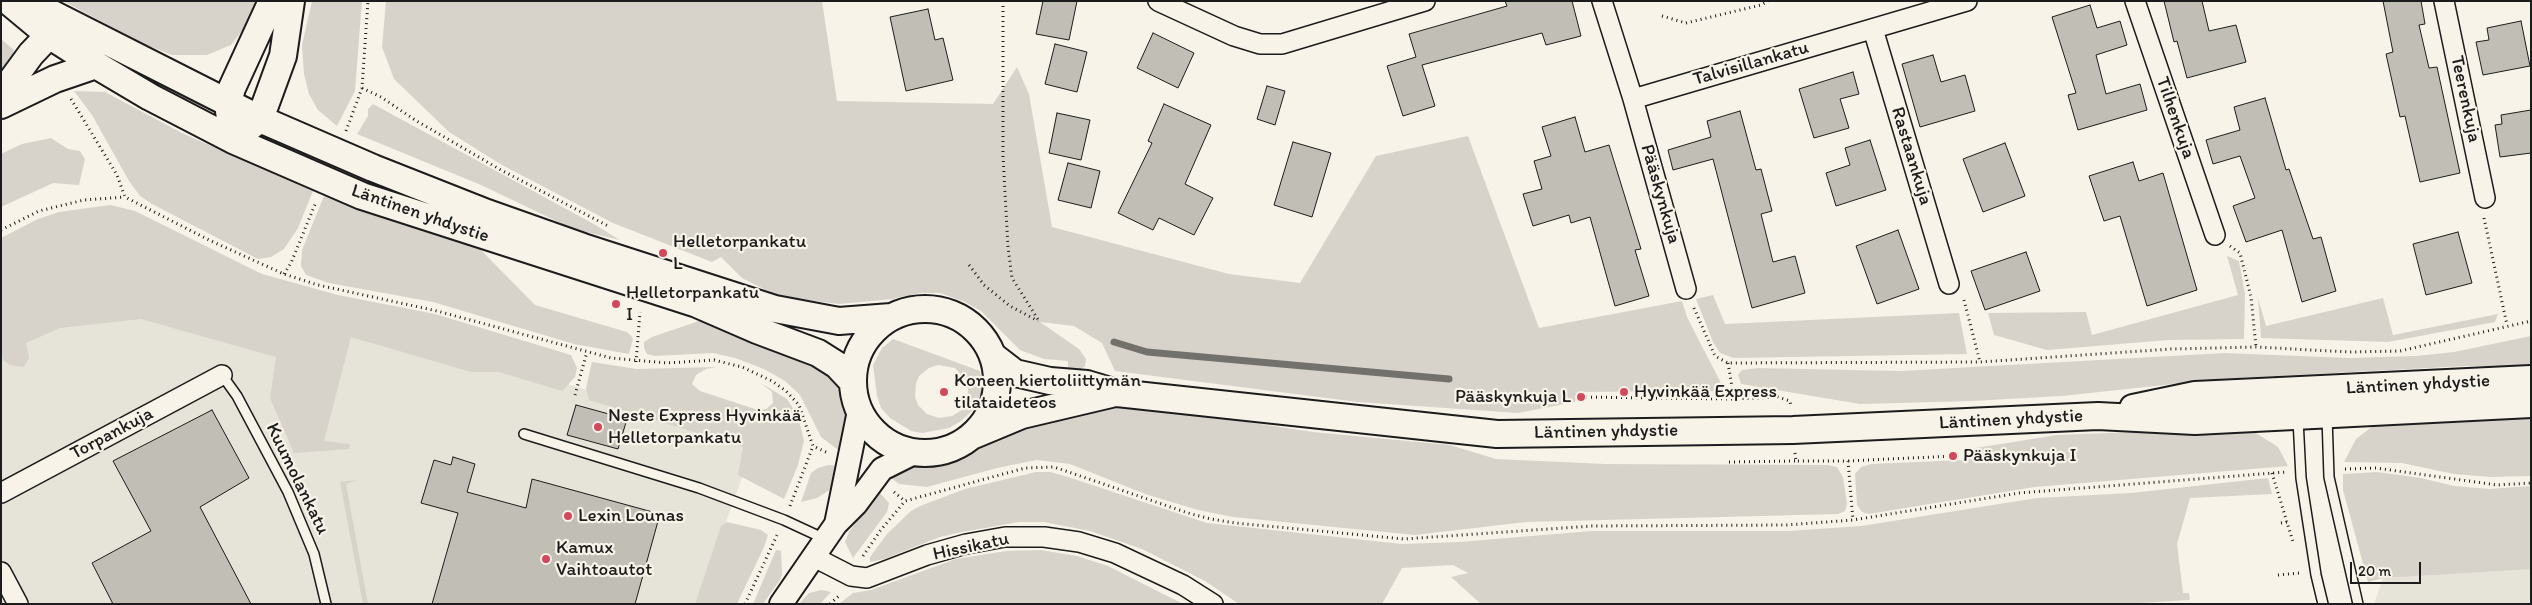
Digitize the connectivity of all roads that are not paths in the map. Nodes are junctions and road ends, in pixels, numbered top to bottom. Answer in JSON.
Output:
{"nodes":[{"id":1,"x":8,"y":1,"type":"edge"},
{"id":2,"x":27,"y":1,"type":"edge"},
{"id":3,"x":272,"y":1,"type":"edge"},
{"id":4,"x":291,"y":1,"type":"edge"},
{"id":5,"x":1158,"y":1,"type":"edge"},
{"id":6,"x":1426,"y":1,"type":"edge"},
{"id":7,"x":1602,"y":1,"type":"edge"},
{"id":8,"x":1967,"y":1,"type":"edge"},
{"id":9,"x":2136,"y":1,"type":"edge"},
{"id":10,"x":2444,"y":1,"type":"edge"},
{"id":11,"x":1873,"y":29,"type":"junction"},
{"id":12,"x":49,"y":35,"type":"junction"},
{"id":13,"x":96,"y":65,"type":"junction"},
{"id":14,"x":1,"y":95,"type":"edge"},
{"id":15,"x":1633,"y":99,"type":"junction"},
{"id":16,"x":228,"y":103,"type":"junction"},
{"id":17,"x":1,"y":104,"type":"edge"},
{"id":18,"x":260,"y":119,"type":"junction"},
{"id":19,"x":233,"y":140,"type":"junction"},
{"id":20,"x":2485,"y":198,"type":"road end"},
{"id":21,"x":2215,"y":235,"type":"road end"},
{"id":22,"x":1949,"y":284,"type":"road end"},
{"id":23,"x":1686,"y":288,"type":"road end"},
{"id":24,"x":891,"y":317,"type":"junction"},
{"id":25,"x":993,"y":356,"type":"junction"},
{"id":26,"x":222,"y":375,"type":"joint"},
{"id":27,"x":2531,"y":379,"type":"edge"},
{"id":28,"x":852,"y":380,"type":"junction"},
{"id":29,"x":1117,"y":393,"type":"junction"},
{"id":30,"x":2326,"y":402,"type":"junction"},
{"id":31,"x":2297,"y":403,"type":"junction"},
{"id":32,"x":2531,"y":404,"type":"edge"},
{"id":33,"x":859,"y":411,"type":"junction"},
{"id":34,"x":524,"y":434,"type":"dead end"},
{"id":35,"x":971,"y":437,"type":"junction"},
{"id":36,"x":914,"y":453,"type":"junction"},
{"id":37,"x":1,"y":493,"type":"edge"},
{"id":38,"x":825,"y":540,"type":"junction"},
{"id":39,"x":1,"y":572,"type":"edge"},
{"id":40,"x":18,"y":604,"type":"edge"},
{"id":41,"x":326,"y":604,"type":"edge"},
{"id":42,"x":782,"y":604,"type":"edge"},
{"id":43,"x":1213,"y":604,"type":"edge"},
{"id":44,"x":2323,"y":604,"type":"edge"},
{"id":45,"x":2358,"y":604,"type":"edge"}],
"edges":[{"from":1,"to":12,"type":"main road","name":"Läntinen yhdystie"},
{"from":2,"to":16,"type":"main road","name":"Läntinen yhdystie"},
{"from":3,"to":16,"type":"main road"},
{"from":4,"to":18,"type":"main road"},
{"from":5,"to":6,"type":"street"},
{"from":7,"to":15,"type":"street"},
{"from":8,"to":11,"type":"street","name":"Talvisillankatu"},
{"from":9,"to":21,"type":"street","name":"Tilhenkuja"},
{"from":10,"to":20,"type":"street","name":"Teerenkuja"},
{"from":11,"to":15,"type":"street","name":"Talvisillankatu"},
{"from":11,"to":22,"type":"street","name":"Rastaankuja"},
{"from":12,"to":13,"type":"main road","name":"Läntinen yhdystie"},
{"from":12,"to":14,"type":"main road"},
{"from":13,"to":17,"type":"main road"},
{"from":13,"to":19,"type":"main road","name":"Läntinen yhdystie"},
{"from":15,"to":23,"type":"street","name":"Pääskynkuja"},
{"from":16,"to":18,"type":"main road","name":"Läntinen yhdystie"},
{"from":16,"to":19,"type":"main road"},
{"from":18,"to":19,"type":"main road"},
{"from":18,"to":24,"type":"main road","name":"Läntinen yhdystie"},
{"from":19,"to":28,"type":"main road","name":"Läntinen yhdystie"},
{"from":24,"to":25,"type":"main road"},
{"from":24,"to":28,"type":"main road"},
{"from":25,"to":29,"type":"main road","name":"Läntinen yhdystie"},
{"from":25,"to":35,"type":"main road"},
{"from":26,"to":37,"type":"street","name":"Torpankuja"},
{"from":26,"to":41,"type":"lane","name":"Kuumolankatu"},
{"from":27,"to":30,"type":"main road","name":"Läntinen yhdystie"},
{"from":28,"to":33,"type":"main road"},
{"from":29,"to":31,"type":"main road","name":"Läntinen yhdystie"},
{"from":29,"to":35,"type":"main road","name":"Läntinen yhdystie"},
{"from":30,"to":31,"type":"main road","name":"Läntinen yhdystie"},
{"from":30,"to":32,"type":"main road","name":"Läntinen yhdystie"},
{"from":30,"to":45,"type":"lane"},
{"from":31,"to":44,"type":"lane"},
{"from":33,"to":36,"type":"main road"},
{"from":33,"to":38,"type":"street"},
{"from":34,"to":38,"type":"lane"},
{"from":35,"to":36,"type":"main road"},
{"from":36,"to":38,"type":"street"},
{"from":38,"to":42,"type":"street"},
{"from":38,"to":43,"type":"street","name":"Hissikatu"},
{"from":39,"to":40,"type":"street"}]}
